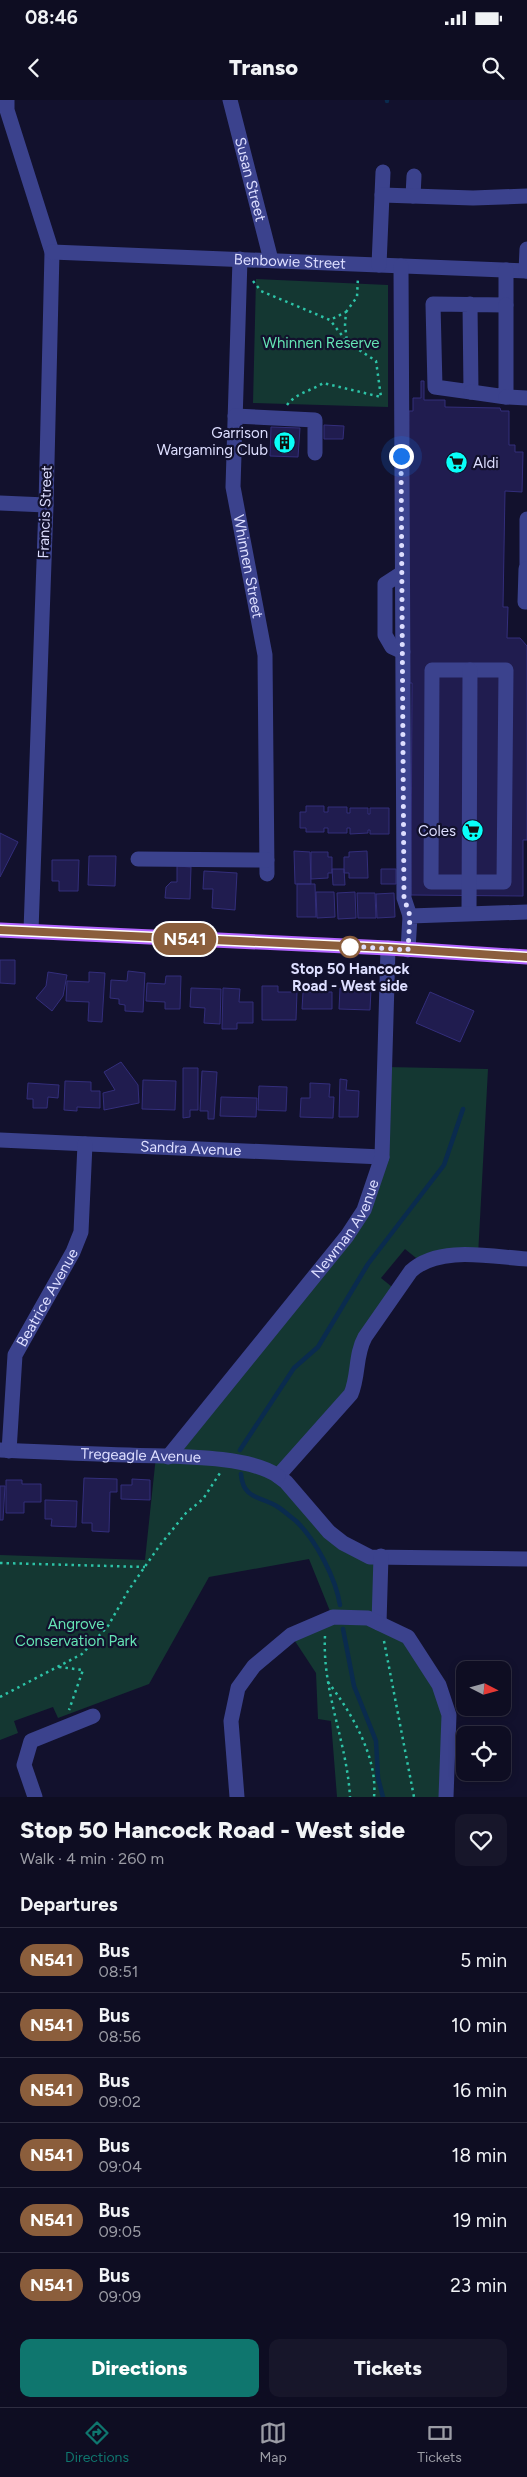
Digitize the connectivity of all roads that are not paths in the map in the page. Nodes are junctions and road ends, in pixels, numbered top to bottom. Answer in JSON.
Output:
{"nodes":[{"id":1,"x":230,"y":100,"type":"edge"},
{"id":2,"x":5,"y":106,"type":"edge"},
{"id":3,"x":384,"y":172,"type":"dead end"},
{"id":4,"x":414,"y":176,"type":"dead end"},
{"id":5,"x":382,"y":195,"type":"junction"},
{"id":6,"x":413,"y":196,"type":"junction"},
{"id":7,"x":527,"y":196,"type":"edge"},
{"id":8,"x":527,"y":249,"type":"edge"},
{"id":9,"x":52,"y":252,"type":"junction"},
{"id":10,"x":240,"y":259,"type":"junction"},
{"id":11,"x":270,"y":260,"type":"junction"},
{"id":12,"x":379,"y":265,"type":"junction"},
{"id":13,"x":401,"y":266,"type":"junction"},
{"id":14,"x":506,"y":270,"type":"junction"},
{"id":15,"x":526,"y":271,"type":"edge"},
{"id":16,"x":470,"y":304,"type":"junction"},
{"id":17,"x":506,"y":304,"type":"junction"},
{"id":18,"x":471,"y":392,"type":"junction"},
{"id":19,"x":506,"y":397,"type":"junction"},
{"id":20,"x":527,"y":398,"type":"edge"},
{"id":21,"x":235,"y":416,"type":"junction"},
{"id":22,"x":315,"y":453,"type":"dead end"},
{"id":23,"x":0,"y":503,"type":"edge"},
{"id":24,"x":46,"y":504,"type":"junction"},
{"id":25,"x":527,"y":519,"type":"edge"},
{"id":26,"x":526,"y":569,"type":"edge"},
{"id":27,"x":526,"y":605,"type":"edge"},
{"id":28,"x":470,"y":670,"type":"junction"},
{"id":29,"x":138,"y":859,"type":"dead end"},
{"id":30,"x":470,"y":882,"type":"junction"},
{"id":31,"x":527,"y":912,"type":"edge"},
{"id":32,"x":469,"y":913,"type":"junction"},
{"id":33,"x":410,"y":916,"type":"junction"},
{"id":34,"x":0,"y":930,"type":"edge"},
{"id":35,"x":31,"y":931,"type":"junction"},
{"id":36,"x":388,"y":948,"type":"junction"},
{"id":37,"x":408,"y":950,"type":"junction"},
{"id":38,"x":525,"y":957,"type":"edge"},
{"id":39,"x":0,"y":1140,"type":"edge"},
{"id":40,"x":85,"y":1144,"type":"junction"},
{"id":41,"x":382,"y":1156,"type":"junction"},
{"id":42,"x":527,"y":1259,"type":"edge"},
{"id":43,"x":5,"y":1451,"type":"edge"},
{"id":44,"x":168,"y":1457,"type":"junction"},
{"id":45,"x":278,"y":1476,"type":"junction"},
{"id":46,"x":381,"y":1556,"type":"junction"},
{"id":47,"x":527,"y":1559,"type":"edge"},
{"id":48,"x":379,"y":1623,"type":"junction"},
{"id":49,"x":93,"y":1716,"type":"dead end"},
{"id":50,"x":35,"y":1797,"type":"edge"},
{"id":51,"x":237,"y":1797,"type":"edge"},
{"id":52,"x":446,"y":1797,"type":"edge"}],
"edges":[{"from":1,"to":11,"type":"street","name":"Susan Street"},
{"from":2,"to":9,"type":"street","name":"Francis Street"},
{"from":3,"to":5,"type":"street"},
{"from":4,"to":6,"type":"street"},
{"from":5,"to":6,"type":"street"},
{"from":5,"to":12,"type":"street"},
{"from":6,"to":7,"type":"street"},
{"from":8,"to":15,"type":"street"},
{"from":9,"to":10,"type":"street","name":"Benbowie Street"},
{"from":9,"to":24,"type":"street","name":"Francis Street"},
{"from":10,"to":11,"type":"street","name":"Benbowie Street"},
{"from":10,"to":21,"type":"street","name":"Whinnen Street"},
{"from":11,"to":12,"type":"street","name":"Benbowie Street"},
{"from":12,"to":13,"type":"street","name":"Benbowie Street"},
{"from":13,"to":14,"type":"street","name":"Benbowie Street"},
{"from":13,"to":33,"type":"street"},
{"from":14,"to":15,"type":"street","name":"Benbowie Street"},
{"from":14,"to":17,"type":"street"},
{"from":16,"to":17,"type":"street"},
{"from":16,"to":18,"type":"street"},
{"from":16,"to":18,"type":"street"},
{"from":17,"to":19,"type":"street"},
{"from":18,"to":19,"type":"street"},
{"from":19,"to":20,"type":"street"},
{"from":21,"to":22,"type":"street"},
{"from":21,"to":29,"type":"street","name":"Whinnen Street"},
{"from":23,"to":24,"type":"street"},
{"from":24,"to":35,"type":"street","name":"Francis Street"},
{"from":25,"to":26,"type":"street"},
{"from":26,"to":27,"type":"street"},
{"from":28,"to":30,"type":"street"},
{"from":28,"to":30,"type":"street"},
{"from":28,"to":30,"type":"street"},
{"from":30,"to":32,"type":"street"},
{"from":31,"to":32,"type":"street"},
{"from":32,"to":33,"type":"street"},
{"from":33,"to":37,"type":"street"},
{"from":34,"to":35,"type":"main road"},
{"from":35,"to":36,"type":"main road"},
{"from":36,"to":37,"type":"main road"},
{"from":36,"to":41,"type":"street","name":"Newman Avenue"},
{"from":37,"to":38,"type":"main road"},
{"from":39,"to":40,"type":"street","name":"Sandra Avenue"},
{"from":40,"to":41,"type":"street","name":"Sandra Avenue"},
{"from":40,"to":43,"type":"street","name":"Beatrice Avenue"},
{"from":41,"to":44,"type":"street","name":"Newman Avenue"},
{"from":42,"to":45,"type":"street"},
{"from":43,"to":44,"type":"street","name":"Tregeagle Avenue"},
{"from":44,"to":45,"type":"street","name":"Tregeagle Avenue"},
{"from":45,"to":46,"type":"street","name":"Tregeagle Avenue"},
{"from":46,"to":47,"type":"street","name":"Tregeagle Avenue"},
{"from":46,"to":48,"type":"street"},
{"from":48,"to":51,"type":"street"},
{"from":48,"to":52,"type":"street"},
{"from":49,"to":50,"type":"street"}]}
